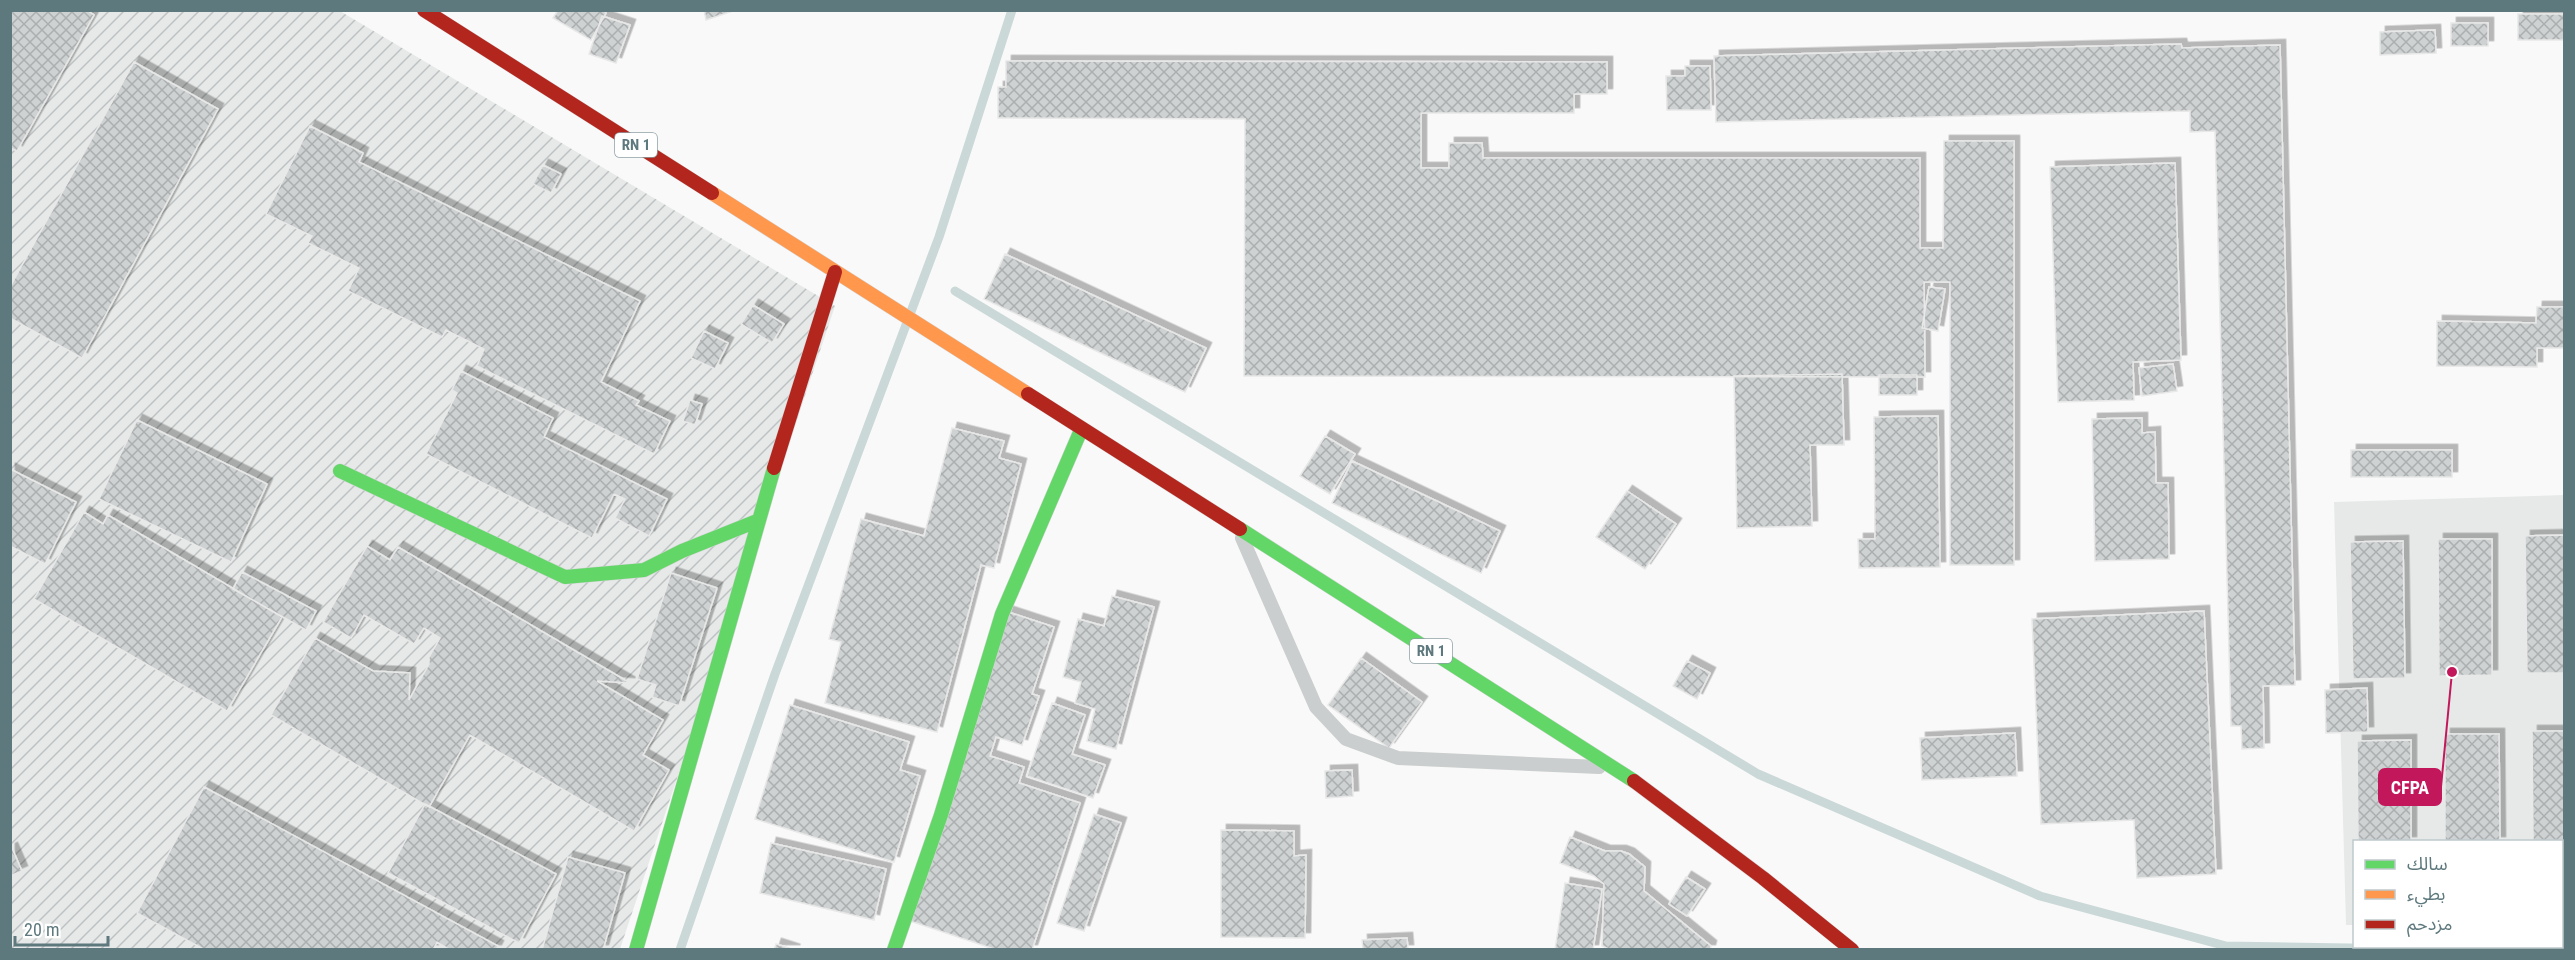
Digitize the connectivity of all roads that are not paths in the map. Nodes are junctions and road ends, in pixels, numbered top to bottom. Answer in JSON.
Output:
{"nodes":[{"id":1,"x":424,"y":10,"type":"edge"},
{"id":2,"x":835,"y":272,"type":"junction"},
{"id":3,"x":1081,"y":430,"type":"junction"},
{"id":4,"x":340,"y":471,"type":"dead end"},
{"id":5,"x":757,"y":521,"type":"junction"},
{"id":6,"x":1238,"y":528,"type":"junction"},
{"id":7,"x":1616,"y":768,"type":"junction"},
{"id":8,"x":636,"y":950,"type":"edge"},
{"id":9,"x":894,"y":950,"type":"edge"},
{"id":10,"x":1852,"y":950,"type":"edge"}],
"edges":[{"from":1,"to":2,"type":"main road","number":"RN 1"},
{"from":2,"to":3,"type":"main road","number":"RN 1"},
{"from":2,"to":5,"type":"main road"},
{"from":3,"to":6,"type":"main road","number":"RN 1"},
{"from":3,"to":9,"type":"main road"},
{"from":4,"to":5,"type":"main road"},
{"from":5,"to":8,"type":"main road"},
{"from":6,"to":7,"type":"main road","number":"RN 1"},
{"from":6,"to":7,"type":"lane"},
{"from":7,"to":10,"type":"main road","number":"RN 1"}]}
